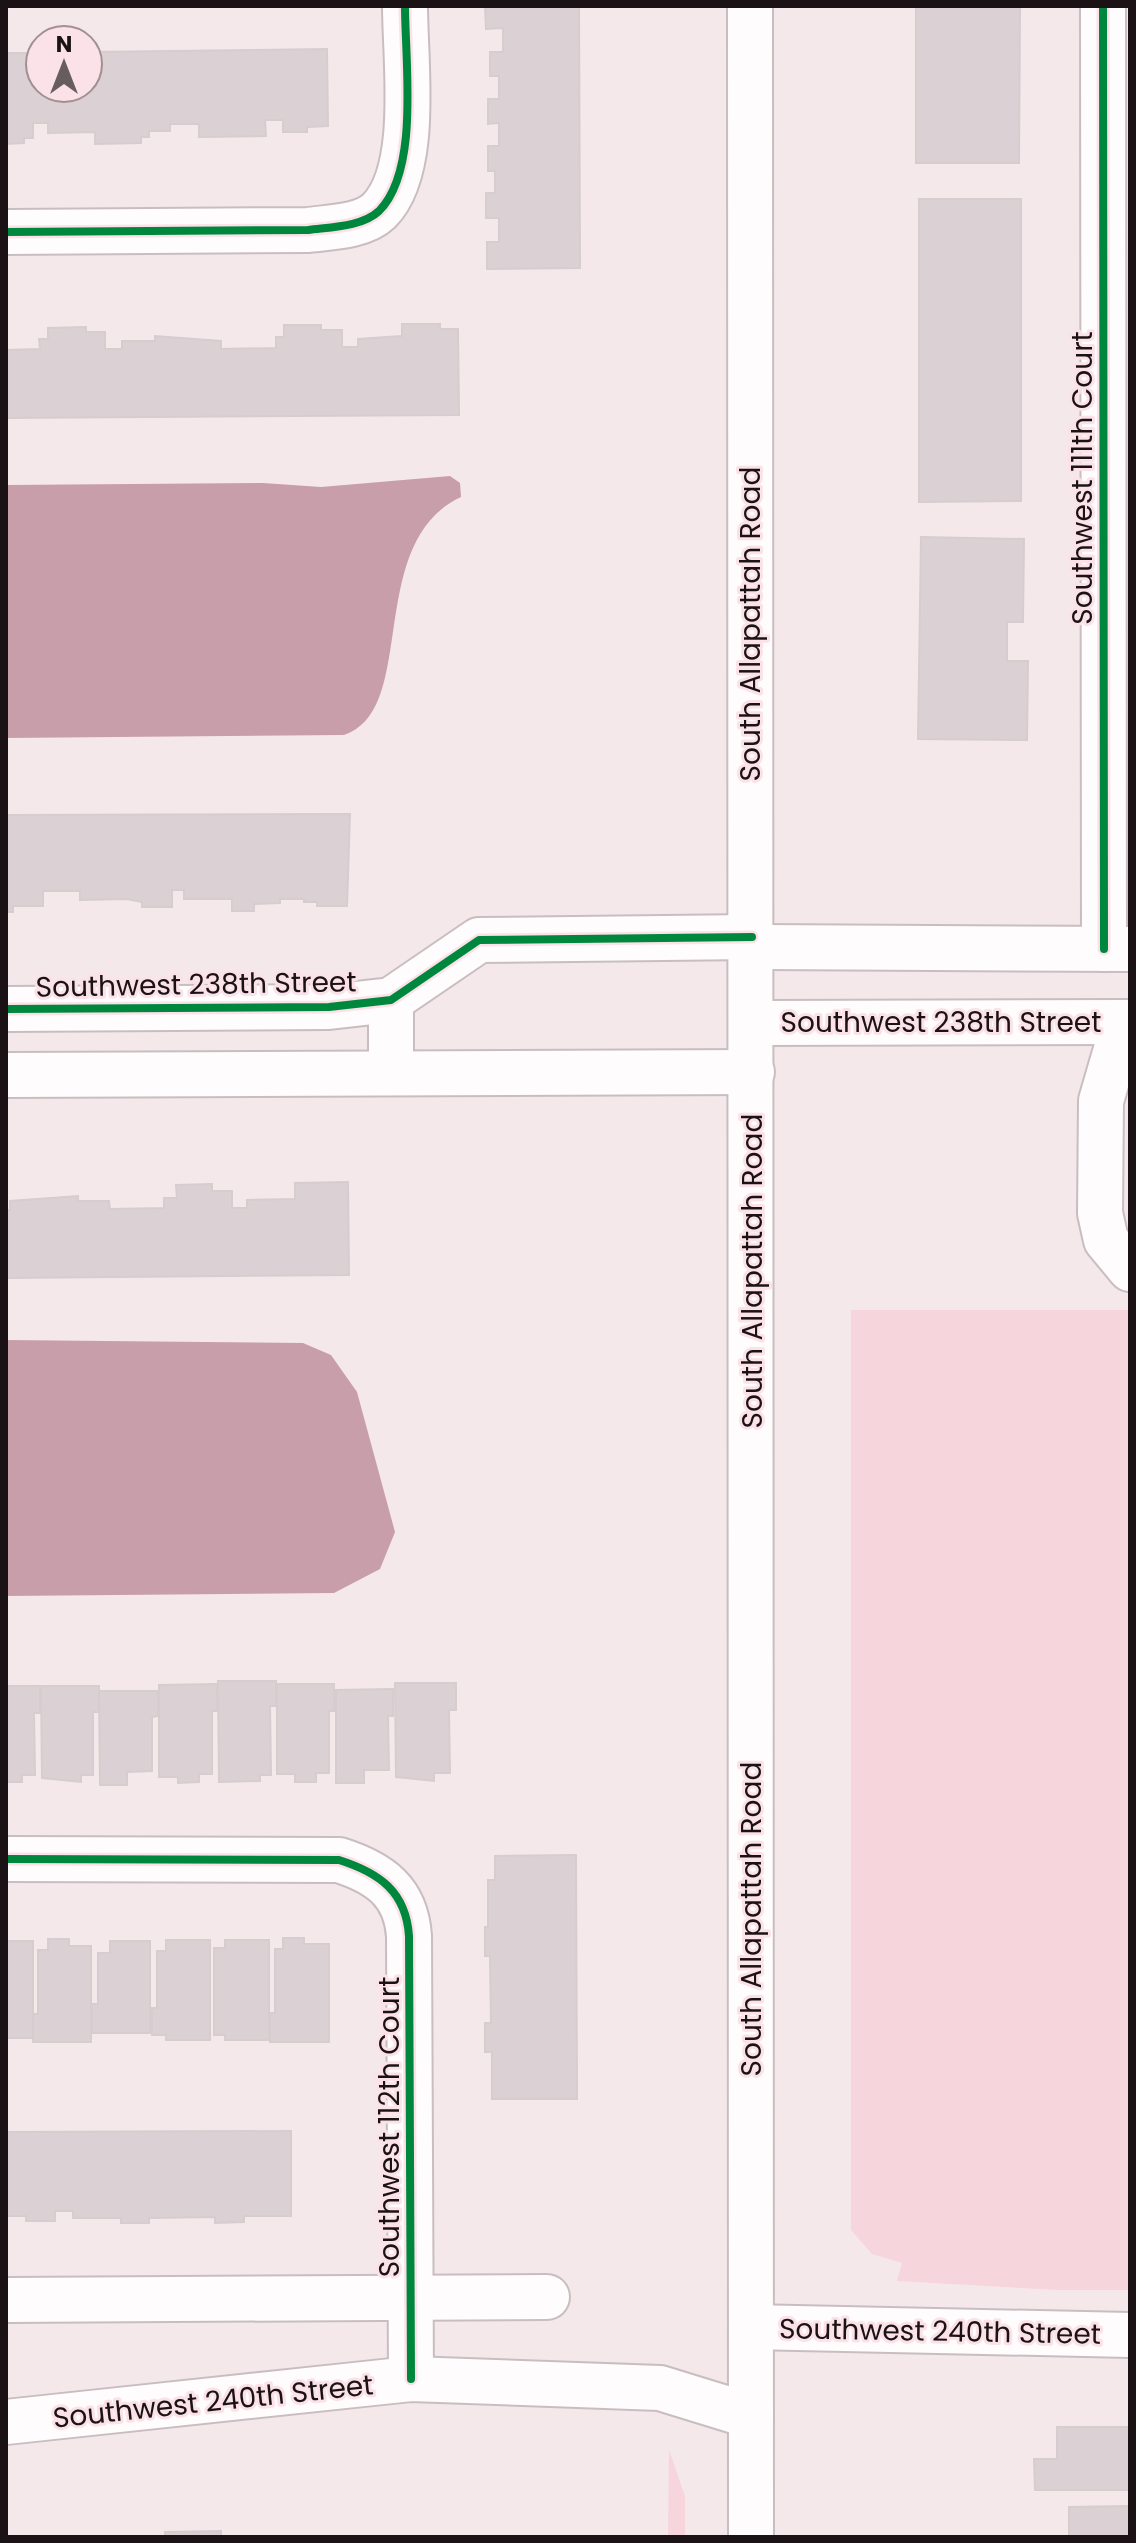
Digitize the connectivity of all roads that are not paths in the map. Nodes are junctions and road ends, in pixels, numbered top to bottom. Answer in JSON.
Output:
{"nodes":[{"id":1,"x":405,"y":6,"type":"edge"},
{"id":2,"x":750,"y":6,"type":"edge"},
{"id":3,"x":1112,"y":30,"type":"edge"},
{"id":4,"x":6,"y":232,"type":"edge"},
{"id":5,"x":1117,"y":675,"type":"edge"},
{"id":6,"x":752,"y":942,"type":"junction"},
{"id":7,"x":1117,"y":949,"type":"edge"},
{"id":8,"x":391,"y":1000,"type":"junction"},
{"id":9,"x":6,"y":1009,"type":"edge"},
{"id":10,"x":1127,"y":1022,"type":"edge"},
{"id":11,"x":752,"y":1023,"type":"junction"},
{"id":12,"x":752,"y":1072,"type":"junction"},
{"id":13,"x":391,"y":1073,"type":"junction"},
{"id":14,"x":6,"y":1075,"type":"edge"},
{"id":15,"x":1121,"y":1259,"type":"edge"},
{"id":16,"x":6,"y":1859,"type":"edge"},
{"id":17,"x":412,"y":2297,"type":"junction"},
{"id":18,"x":547,"y":2297,"type":"dead end"},
{"id":19,"x":6,"y":2300,"type":"edge"},
{"id":20,"x":751,"y":2327,"type":"junction"},
{"id":21,"x":1130,"y":2335,"type":"edge"},
{"id":22,"x":411,"y":2379,"type":"junction"},
{"id":23,"x":751,"y":2416,"type":"junction"},
{"id":24,"x":6,"y":2422,"type":"edge"},
{"id":25,"x":751,"y":2537,"type":"edge"}],
"edges":[{"from":1,"to":4,"type":"street"},
{"from":2,"to":6,"type":"street","name":"South Allapattah Road"},
{"from":3,"to":5,"type":"street","name":"Southwest 111th Court"},
{"from":5,"to":7,"type":"street","name":"Southwest 111th Court"},
{"from":6,"to":7,"type":"street","name":"Southwest 238th Street"},
{"from":6,"to":8,"type":"street","name":"Southwest 238th Street"},
{"from":6,"to":11,"type":"street","name":"South Allapattah Road"},
{"from":8,"to":9,"type":"street","name":"Southwest 238th Street"},
{"from":8,"to":13,"type":"street"},
{"from":10,"to":11,"type":"street","name":"Southwest 238th Street"},
{"from":10,"to":15,"type":"street"},
{"from":11,"to":12,"type":"street","name":"South Allapattah Road"},
{"from":12,"to":13,"type":"street"},
{"from":12,"to":20,"type":"street","name":"South Allapattah Road"},
{"from":13,"to":14,"type":"street"},
{"from":16,"to":17,"type":"street","name":"Southwest 112th Court"},
{"from":17,"to":18,"type":"street"},
{"from":17,"to":19,"type":"street"},
{"from":17,"to":22,"type":"street","name":"Southwest 112th Court"},
{"from":20,"to":21,"type":"street","name":"Southwest 240th Street"},
{"from":20,"to":23,"type":"street","name":"South Allapattah Road"},
{"from":22,"to":23,"type":"street","name":"Southwest 240th Street"},
{"from":22,"to":24,"type":"street","name":"Southwest 240th Street"},
{"from":23,"to":25,"type":"street","name":"South Allapattah Road"}]}
